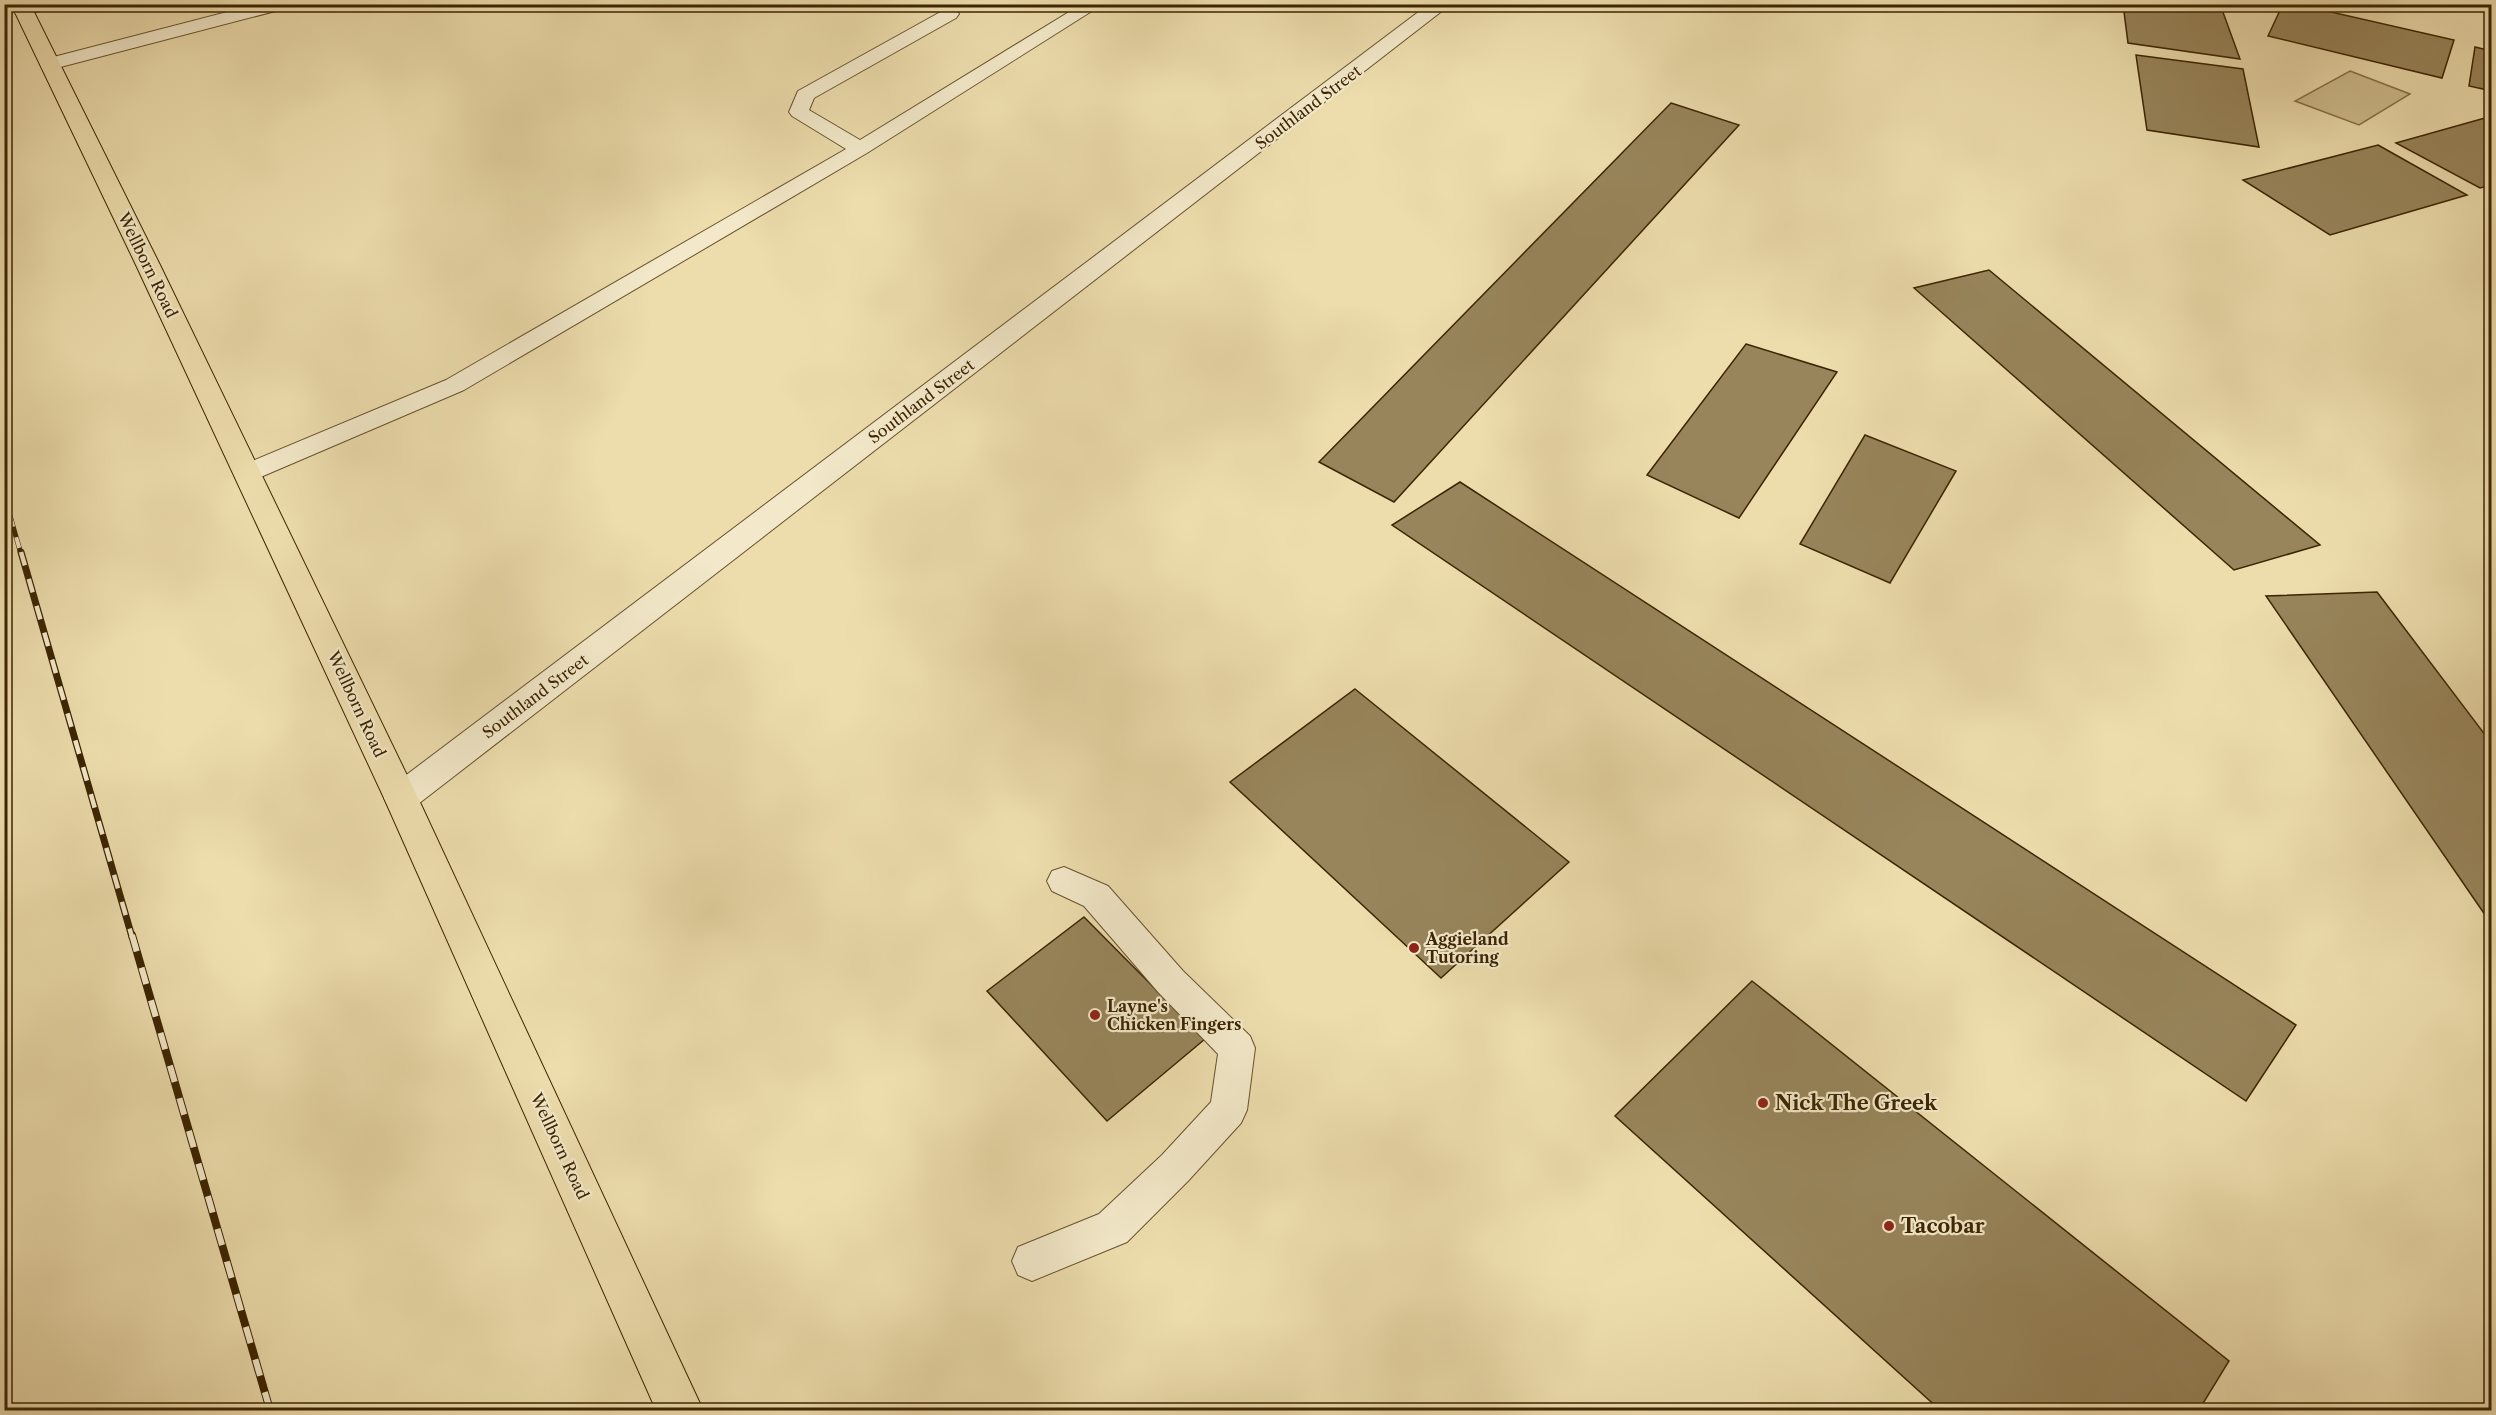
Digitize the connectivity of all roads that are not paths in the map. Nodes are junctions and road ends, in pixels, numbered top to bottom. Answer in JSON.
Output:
{"nodes":[{"id":1,"x":281,"y":4,"type":"edge"},
{"id":2,"x":1095,"y":4,"type":"edge"},
{"id":3,"x":1442,"y":4,"type":"edge"},
{"id":4,"x":30,"y":6,"type":"edge"},
{"id":5,"x":950,"y":14,"type":"dead end"},
{"id":6,"x":49,"y":64,"type":"junction"},
{"id":7,"x":860,"y":149,"type":"junction"},
{"id":8,"x":248,"y":473,"type":"junction"},
{"id":9,"x":401,"y":798,"type":"junction"},
{"id":10,"x":1064,"y":881,"type":"dead end"},
{"id":11,"x":1032,"y":1261,"type":"dead end"},
{"id":12,"x":680,"y":1410,"type":"edge"}],
"edges":[{"from":1,"to":6,"type":"lane"},
{"from":2,"to":7,"type":"lane"},
{"from":3,"to":9,"type":"street","name":"Southland Street"},
{"from":4,"to":6,"type":"main road","name":"Wellborn Road"},
{"from":5,"to":7,"type":"lane"},
{"from":6,"to":8,"type":"main road","name":"Wellborn Road"},
{"from":7,"to":8,"type":"lane"},
{"from":8,"to":9,"type":"main road","name":"Wellborn Road"},
{"from":9,"to":12,"type":"main road","name":"Wellborn Road"},
{"from":10,"to":11,"type":"lane"}]}
